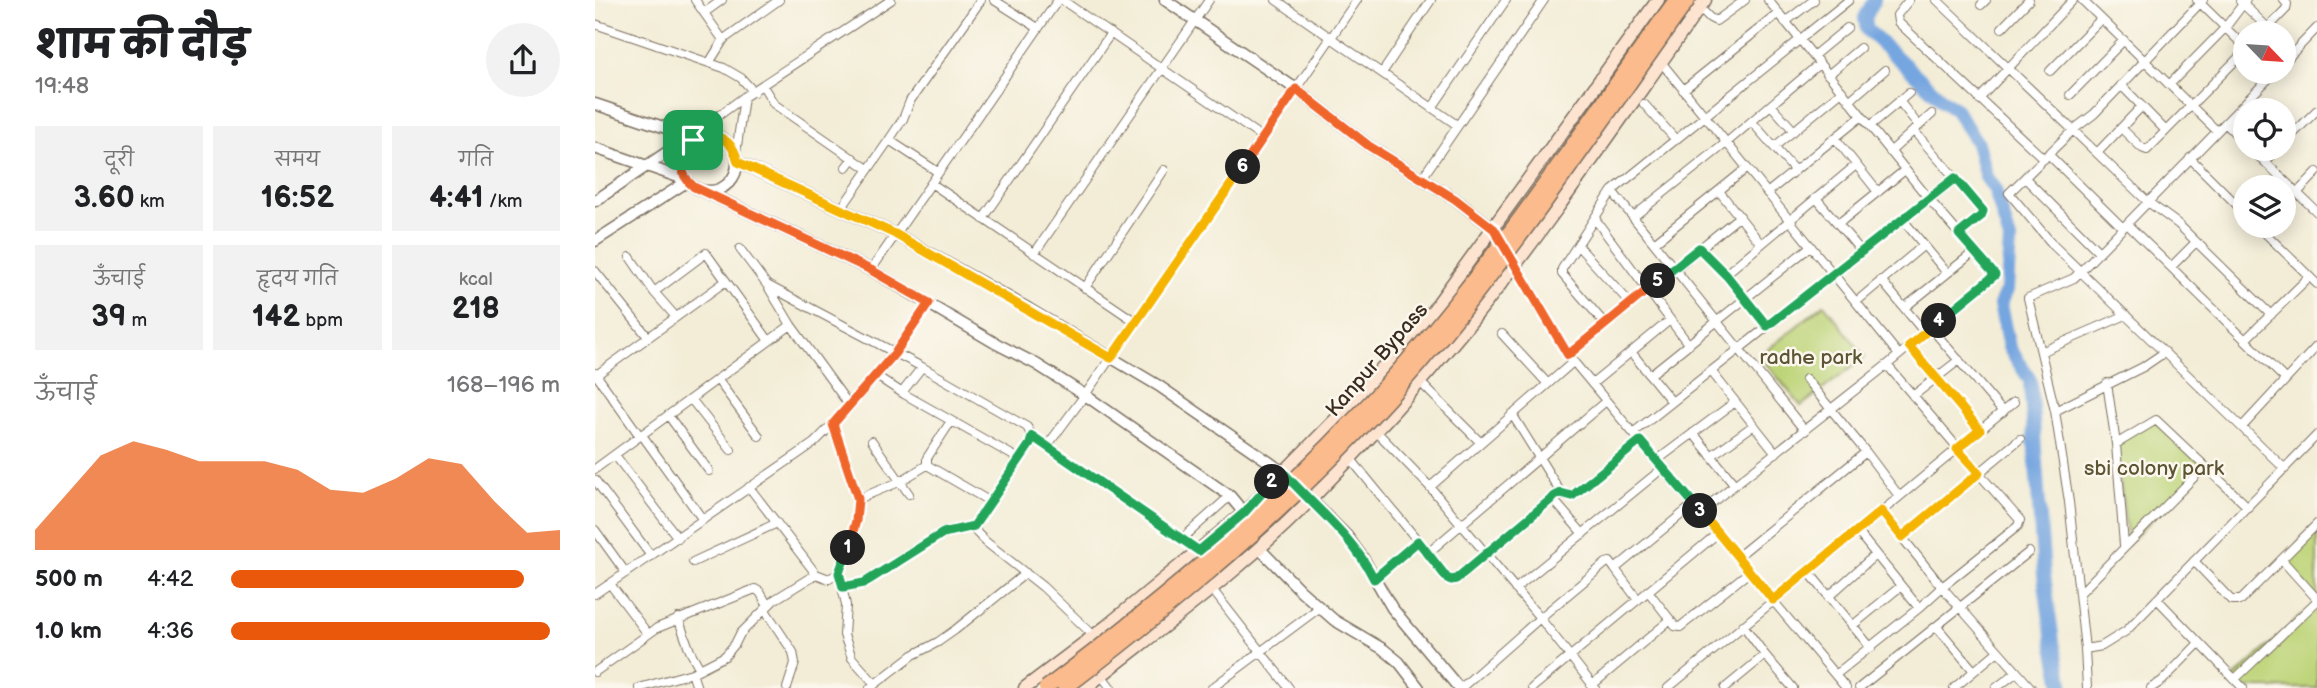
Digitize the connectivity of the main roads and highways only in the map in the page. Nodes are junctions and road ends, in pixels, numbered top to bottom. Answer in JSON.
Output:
{"nodes":[{"id":1,"x":1658,"y":0,"type":"edge"},
{"id":2,"x":1676,"y":0,"type":"edge"},
{"id":3,"x":1698,"y":3,"type":"edge"},
{"id":4,"x":1025,"y":688,"type":"edge"},
{"id":5,"x":1047,"y":688,"type":"edge"},
{"id":6,"x":1065,"y":688,"type":"edge"},
{"id":7,"x":1085,"y":688,"type":"edge"}],
"edges":[{"from":1,"to":4,"type":"main road"},
{"from":2,"to":5,"type":"highway","name":"Kanpur Bypass","bridge":true},
{"from":3,"to":6,"type":"highway","name":"Kanpur Bypass","bridge":true},
{"from":3,"to":7,"type":"main road"}]}
